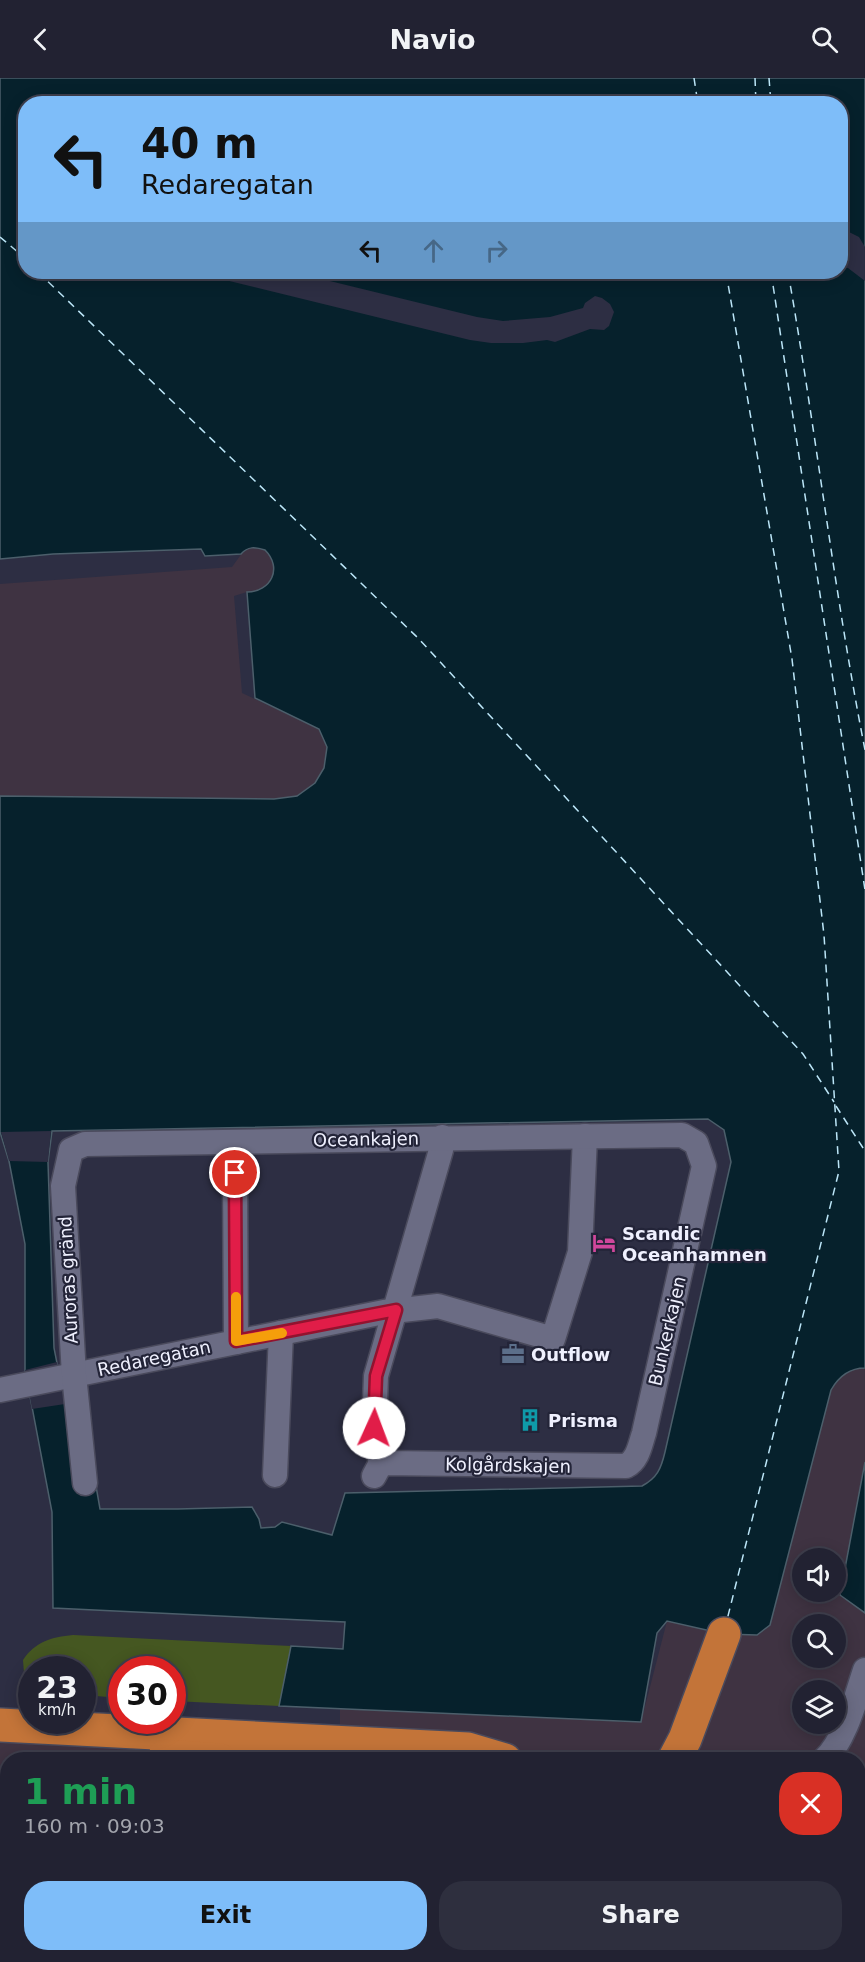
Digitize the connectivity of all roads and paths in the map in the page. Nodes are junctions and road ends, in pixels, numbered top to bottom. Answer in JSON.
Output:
{"nodes":[{"id":1,"x":696,"y":1143,"type":"joint"},
{"id":2,"x":442,"y":1144,"type":"junction"},
{"id":3,"x":585,"y":1144,"type":"junction"},
{"id":4,"x":235,"y":1173,"type":"dead end"},
{"id":5,"x":63,"y":1186,"type":"joint"},
{"id":6,"x":396,"y":1310,"type":"junction"},
{"id":7,"x":281,"y":1333,"type":"junction"},
{"id":8,"x":236,"y":1341,"type":"junction"},
{"id":9,"x":67,"y":1376,"type":"junction"},
{"id":10,"x":0,"y":1390,"type":"edge"},
{"id":11,"x":639,"y":1448,"type":"joint"},
{"id":12,"x":275,"y":1475,"type":"dead end"},
{"id":13,"x":85,"y":1483,"type":"dead end"},
{"id":14,"x":724,"y":1634,"type":"dead end"},
{"id":15,"x":865,"y":1670,"type":"edge"},
{"id":16,"x":0,"y":1725,"type":"edge"},
{"id":17,"x":0,"y":1731,"type":"edge"},
{"id":18,"x":0,"y":1740,"type":"edge"},
{"id":19,"x":0,"y":1747,"type":"edge"},
{"id":20,"x":85,"y":1752,"type":"edge"},
{"id":21,"x":193,"y":1752,"type":"edge"},
{"id":22,"x":376,"y":1752,"type":"edge"},
{"id":23,"x":478,"y":1752,"type":"edge"},
{"id":24,"x":679,"y":1752,"type":"edge"},
{"id":25,"x":832,"y":1752,"type":"edge"}],
"edges":[{"from":1,"to":3,"type":"street","name":"Oceankajen"},
{"from":1,"to":11,"type":"street","name":"Bunkerkajen"},
{"from":2,"to":3,"type":"street","name":"Oceankajen"},
{"from":2,"to":5,"type":"street","name":"Oceankajen"},
{"from":2,"to":6,"type":"street"},
{"from":3,"to":6,"type":"street","name":"Redaregatan"},
{"from":4,"to":8,"type":"street"},
{"from":5,"to":9,"type":"street","name":"Auroras gränd"},
{"from":6,"to":7,"type":"street","name":"Redaregatan"},
{"from":6,"to":11,"type":"street","name":"Kolgårdskajen"},
{"from":7,"to":8,"type":"street","name":"Redaregatan"},
{"from":7,"to":12,"type":"street"},
{"from":8,"to":9,"type":"street","name":"Redaregatan"},
{"from":9,"to":10,"type":"street","name":"Redaregatan"},
{"from":9,"to":13,"type":"street","name":"Auroras gränd"},
{"from":14,"to":24,"type":"highway"},
{"from":15,"to":25,"type":"street"},
{"from":16,"to":23,"type":"highway"},
{"from":17,"to":22,"type":"street"},
{"from":18,"to":21,"type":"street"},
{"from":19,"to":20,"type":"highway"}]}
